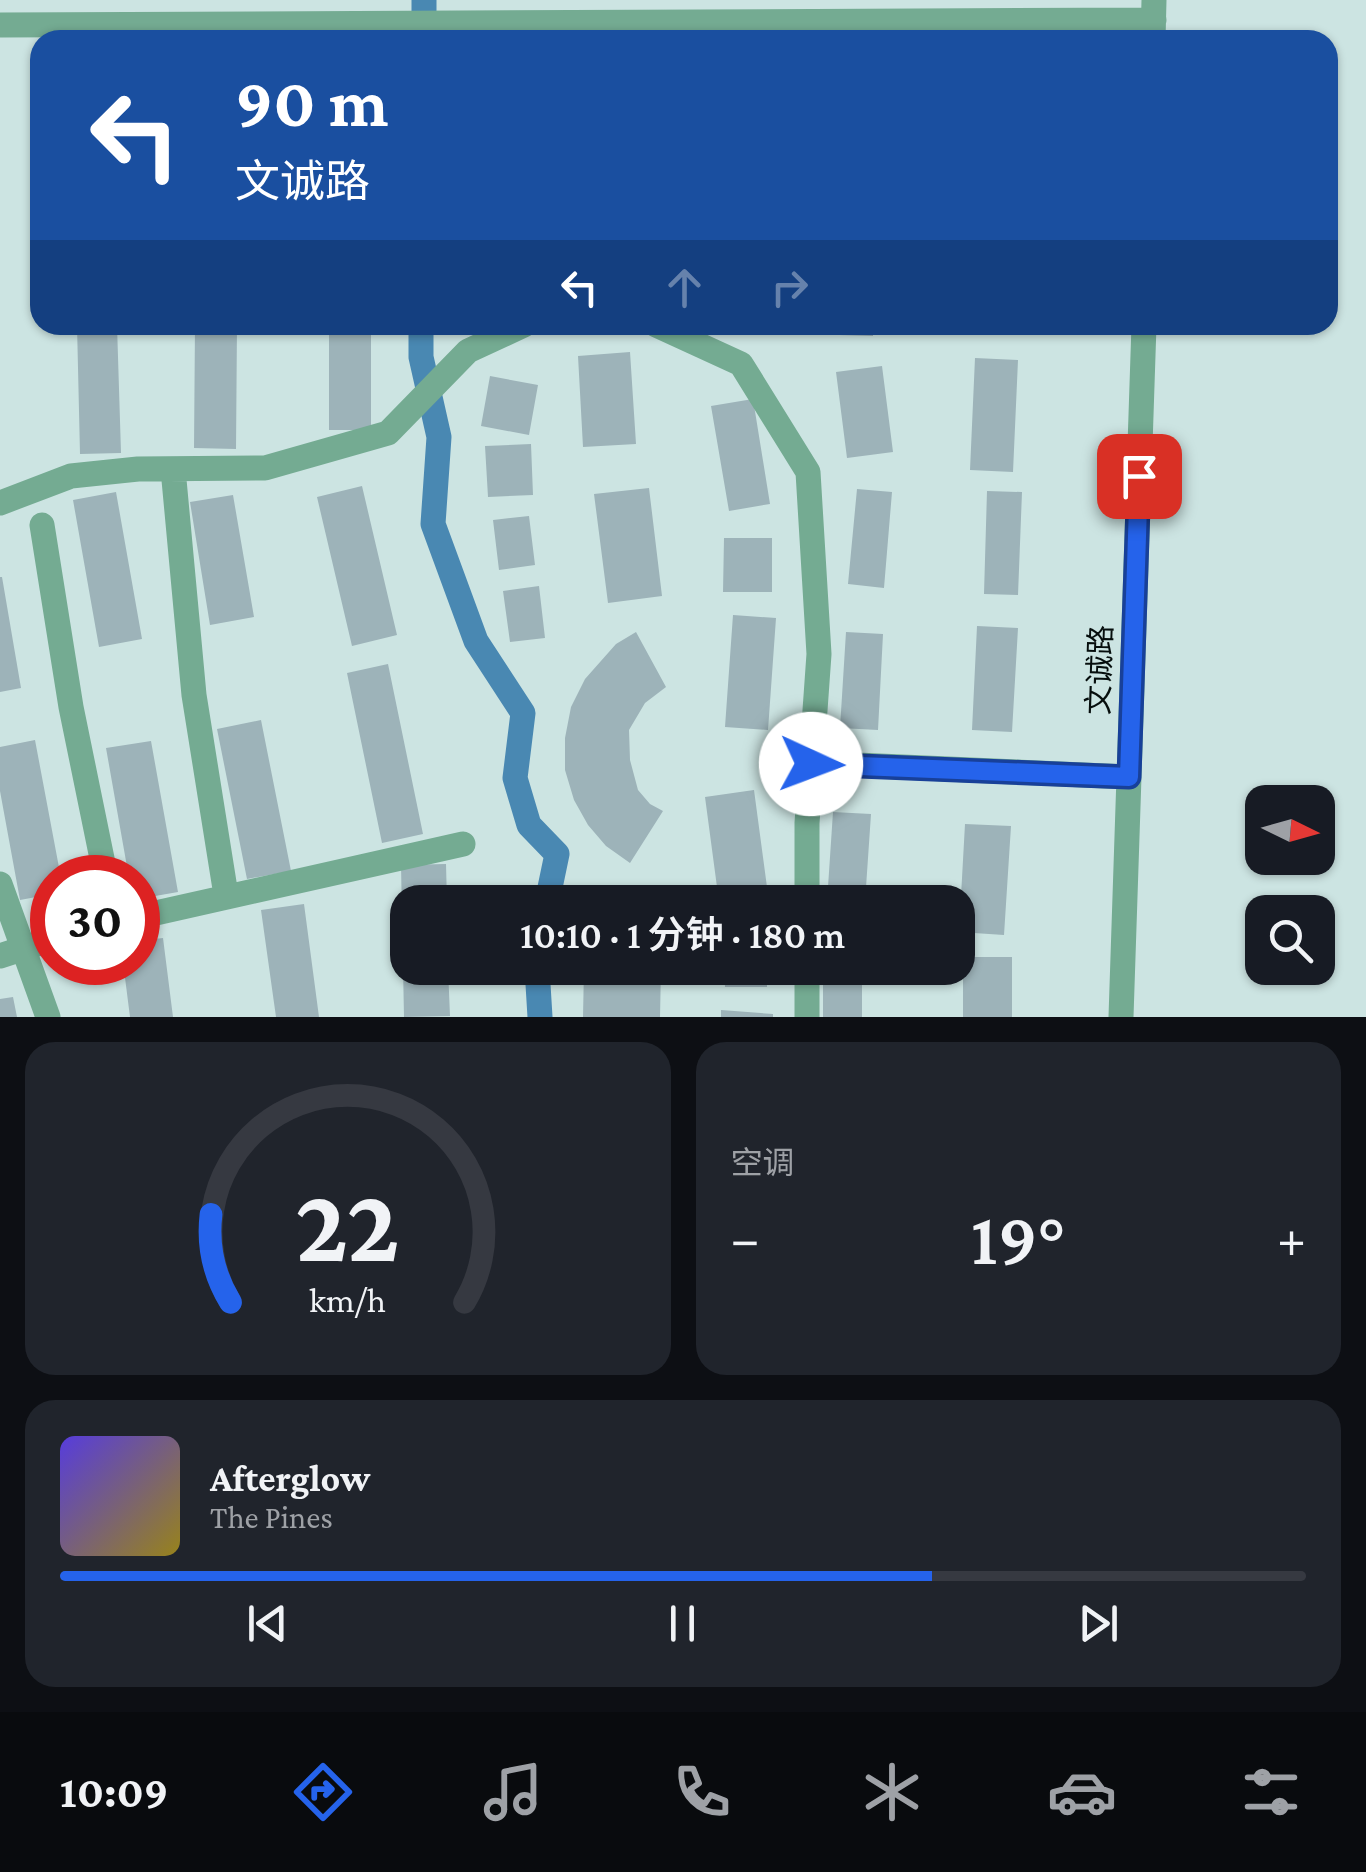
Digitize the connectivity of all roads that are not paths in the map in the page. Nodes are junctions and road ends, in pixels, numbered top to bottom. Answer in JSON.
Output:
{"nodes":[{"id":1,"x":1154,"y":20,"type":"edge"},
{"id":2,"x":0,"y":25,"type":"edge"},
{"id":3,"x":502,"y":335,"type":"edge"},
{"id":4,"x":678,"y":335,"type":"edge"},
{"id":5,"x":1144,"y":335,"type":"edge"},
{"id":6,"x":173,"y":469,"type":"junction"},
{"id":7,"x":0,"y":504,"type":"edge"},
{"id":8,"x":42,"y":525,"type":"dead end"},
{"id":9,"x":811,"y":764,"type":"junction"},
{"id":10,"x":1129,"y":777,"type":"junction"},
{"id":11,"x":463,"y":844,"type":"dead end"},
{"id":12,"x":101,"y":855,"type":"edge"},
{"id":13,"x":0,"y":884,"type":"edge"},
{"id":14,"x":807,"y":885,"type":"edge"},
{"id":15,"x":226,"y":896,"type":"junction"},
{"id":16,"x":160,"y":912,"type":"edge"},
{"id":17,"x":12,"y":952,"type":"edge"},
{"id":18,"x":807,"y":985,"type":"edge"},
{"id":19,"x":48,"y":1017,"type":"edge"},
{"id":20,"x":807,"y":1017,"type":"edge"},
{"id":21,"x":1121,"y":1017,"type":"edge"}],
"edges":[{"from":1,"to":2,"type":"street"},
{"from":3,"to":6,"type":"street"},
{"from":4,"to":9,"type":"street"},
{"from":5,"to":10,"type":"street","name":"文诚路"},
{"from":6,"to":7,"type":"street"},
{"from":6,"to":15,"type":"street"},
{"from":8,"to":12,"type":"street"},
{"from":9,"to":10,"type":"street"},
{"from":9,"to":14,"type":"street"},
{"from":10,"to":21,"type":"street","name":"文诚路"},
{"from":11,"to":15,"type":"street"},
{"from":13,"to":17,"type":"street"},
{"from":15,"to":16,"type":"street"},
{"from":17,"to":19,"type":"street"},
{"from":18,"to":20,"type":"street"}]}
